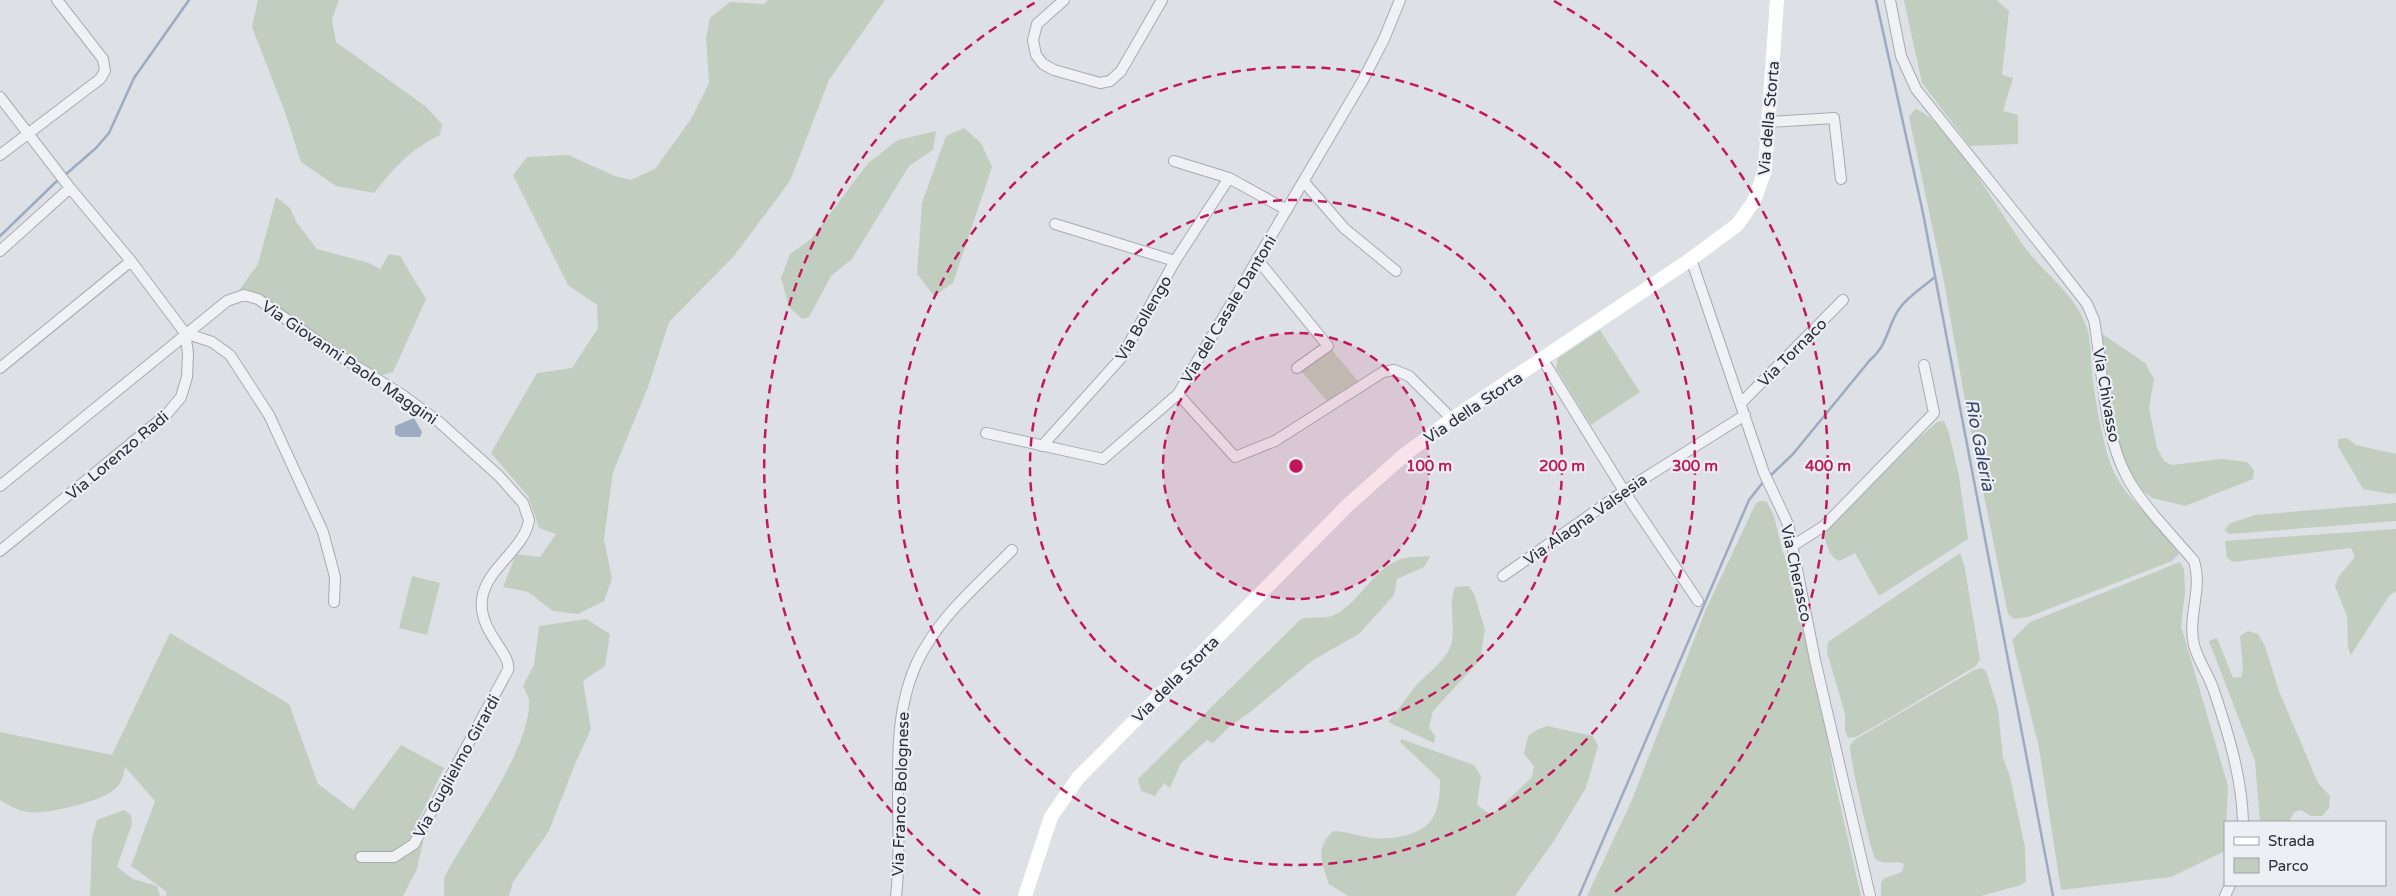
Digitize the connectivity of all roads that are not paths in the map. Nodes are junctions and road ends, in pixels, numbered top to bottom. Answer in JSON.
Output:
{"nodes":[{"id":1,"x":57,"y":0,"type":"edge"},
{"id":2,"x":1064,"y":0,"type":"edge"},
{"id":3,"x":1162,"y":0,"type":"edge"},
{"id":4,"x":1400,"y":0,"type":"edge"},
{"id":5,"x":1777,"y":0,"type":"edge"},
{"id":6,"x":1890,"y":0,"type":"edge"},
{"id":7,"x":0,"y":97,"type":"edge"},
{"id":8,"x":1769,"y":122,"type":"junction"},
{"id":9,"x":28,"y":134,"type":"junction"},
{"id":10,"x":0,"y":156,"type":"edge"},
{"id":11,"x":1174,"y":161,"type":"dead end"},
{"id":12,"x":1229,"y":178,"type":"junction"},
{"id":13,"x":1841,"y":179,"type":"dead end"},
{"id":14,"x":1304,"y":182,"type":"junction"},
{"id":15,"x":68,"y":185,"type":"junction"},
{"id":16,"x":1287,"y":210,"type":"junction"},
{"id":17,"x":1055,"y":224,"type":"dead end"},
{"id":18,"x":0,"y":251,"type":"edge"},
{"id":19,"x":1257,"y":259,"type":"junction"},
{"id":20,"x":1691,"y":260,"type":"junction"},
{"id":21,"x":131,"y":261,"type":"junction"},
{"id":22,"x":1175,"y":261,"type":"junction"},
{"id":23,"x":1396,"y":271,"type":"dead end"},
{"id":24,"x":1843,"y":300,"type":"dead end"},
{"id":25,"x":185,"y":333,"type":"junction"},
{"id":26,"x":1543,"y":360,"type":"junction"},
{"id":27,"x":1924,"y":365,"type":"dead end"},
{"id":28,"x":0,"y":368,"type":"edge"},
{"id":29,"x":1297,"y":368,"type":"dead end"},
{"id":30,"x":1178,"y":394,"type":"junction"},
{"id":31,"x":1741,"y":403,"type":"junction"},
{"id":32,"x":1745,"y":415,"type":"junction"},
{"id":33,"x":1452,"y":419,"type":"junction"},
{"id":34,"x":986,"y":433,"type":"dead end"},
{"id":35,"x":1042,"y":446,"type":"junction"},
{"id":36,"x":0,"y":486,"type":"edge"},
{"id":37,"x":1624,"y":491,"type":"junction"},
{"id":38,"x":1794,"y":545,"type":"junction"},
{"id":39,"x":1012,"y":550,"type":"dead end"},
{"id":40,"x":0,"y":551,"type":"edge"},
{"id":41,"x":1503,"y":576,"type":"dead end"},
{"id":42,"x":1698,"y":601,"type":"dead end"},
{"id":43,"x":334,"y":602,"type":"dead end"},
{"id":44,"x":509,"y":663,"type":"joint"},
{"id":45,"x":2243,"y":821,"type":"edge"},
{"id":46,"x":361,"y":857,"type":"dead end"},
{"id":47,"x":896,"y":896,"type":"edge"},
{"id":48,"x":1026,"y":896,"type":"edge"},
{"id":49,"x":1870,"y":896,"type":"edge"}],
"edges":[{"from":1,"to":9,"type":"street"},
{"from":2,"to":3,"type":"street"},
{"from":4,"to":14,"type":"street","name":"Via del Casale Dantoni"},
{"from":5,"to":8,"type":"main road","name":"Via della Storta"},
{"from":6,"to":45,"type":"street","name":"Via Chivasso"},
{"from":7,"to":9,"type":"street"},
{"from":8,"to":13,"type":"street"},
{"from":8,"to":20,"type":"main road","name":"Via della Storta"},
{"from":9,"to":10,"type":"street"},
{"from":9,"to":15,"type":"street"},
{"from":11,"to":12,"type":"street"},
{"from":12,"to":16,"type":"street"},
{"from":12,"to":22,"type":"street","name":"Via Bollengo"},
{"from":14,"to":16,"type":"street","name":"Via del Casale Dantoni"},
{"from":14,"to":23,"type":"street"},
{"from":15,"to":18,"type":"street"},
{"from":15,"to":21,"type":"street"},
{"from":16,"to":19,"type":"street","name":"Via del Casale Dantoni"},
{"from":17,"to":22,"type":"street"},
{"from":19,"to":29,"type":"street"},
{"from":19,"to":30,"type":"street","name":"Via del Casale Dantoni"},
{"from":20,"to":26,"type":"main road","name":"Via della Storta"},
{"from":20,"to":31,"type":"street","name":"Via Cherasco"},
{"from":21,"to":25,"type":"street"},
{"from":21,"to":28,"type":"street"},
{"from":22,"to":35,"type":"street","name":"Via Bollengo"},
{"from":24,"to":31,"type":"street","name":"Via Tornaco"},
{"from":25,"to":36,"type":"street","name":"Via Giovanni Paolo Maggini"},
{"from":25,"to":40,"type":"street","name":"Via Lorenzo Radi"},
{"from":25,"to":43,"type":"street"},
{"from":25,"to":44,"type":"street","name":"Via Giovanni Paolo Maggini"},
{"from":26,"to":33,"type":"main road","name":"Via della Storta"},
{"from":26,"to":37,"type":"street"},
{"from":27,"to":38,"type":"street"},
{"from":30,"to":33,"type":"street","name":"Via del Casale Dantoni"},
{"from":30,"to":35,"type":"street"},
{"from":31,"to":32,"type":"street","name":"Via Cherasco"},
{"from":32,"to":37,"type":"street","name":"Via Alagna Valsesia"},
{"from":32,"to":38,"type":"street","name":"Via Cherasco"},
{"from":33,"to":48,"type":"main road","name":"Via della Storta"},
{"from":34,"to":35,"type":"street"},
{"from":37,"to":41,"type":"street","name":"Via Alagna Valsesia"},
{"from":37,"to":42,"type":"street"},
{"from":38,"to":49,"type":"street","name":"Via Cherasco"},
{"from":39,"to":47,"type":"street","name":"Via Franco Bolognese"},
{"from":44,"to":46,"type":"street","name":"Via Guglielmo Girardi"}]}
